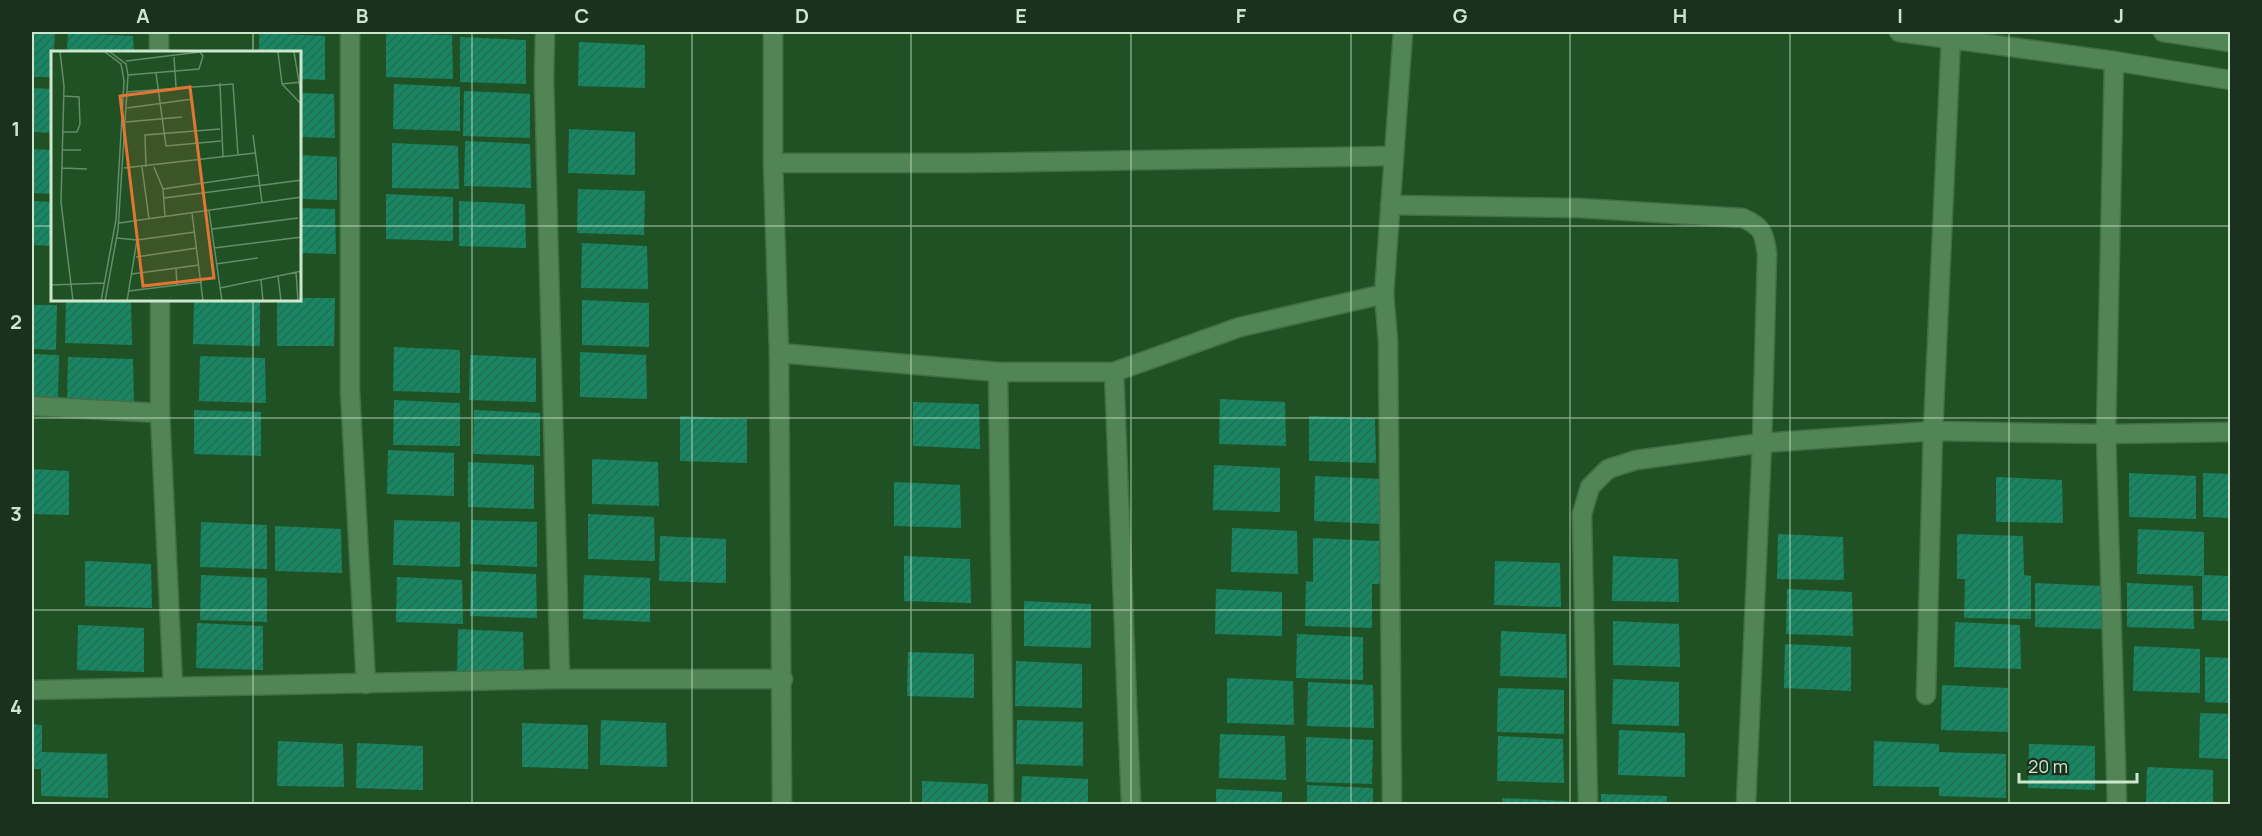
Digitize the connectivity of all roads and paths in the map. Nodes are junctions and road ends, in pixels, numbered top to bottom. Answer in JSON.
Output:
{"nodes":[{"id":1,"x":159,"y":32,"type":"edge"},
{"id":2,"x":350,"y":32,"type":"edge"},
{"id":3,"x":545,"y":32,"type":"edge"},
{"id":4,"x":773,"y":32,"type":"edge"},
{"id":5,"x":1403,"y":32,"type":"edge"},
{"id":6,"x":1899,"y":32,"type":"edge"},
{"id":7,"x":2163,"y":32,"type":"edge"},
{"id":8,"x":1951,"y":38,"type":"junction"},
{"id":9,"x":2230,"y":42,"type":"edge"},
{"id":10,"x":159,"y":51,"type":"edge"},
{"id":11,"x":2114,"y":61,"type":"junction"},
{"id":12,"x":2230,"y":80,"type":"edge"},
{"id":13,"x":1393,"y":156,"type":"junction"},
{"id":14,"x":773,"y":163,"type":"junction"},
{"id":15,"x":1390,"y":205,"type":"junction"},
{"id":16,"x":1384,"y":294,"type":"junction"},
{"id":17,"x":160,"y":302,"type":"edge"},
{"id":18,"x":779,"y":353,"type":"junction"},
{"id":19,"x":998,"y":372,"type":"junction"},
{"id":20,"x":1114,"y":372,"type":"junction"},
{"id":21,"x":32,"y":406,"type":"edge"},
{"id":22,"x":160,"y":413,"type":"junction"},
{"id":23,"x":1933,"y":431,"type":"junction"},
{"id":24,"x":2230,"y":432,"type":"edge"},
{"id":25,"x":2106,"y":434,"type":"junction"},
{"id":26,"x":1762,"y":443,"type":"junction"},
{"id":27,"x":560,"y":679,"type":"junction"},
{"id":28,"x":783,"y":679,"type":"junction"},
{"id":29,"x":366,"y":684,"type":"junction"},
{"id":30,"x":173,"y":686,"type":"junction"},
{"id":31,"x":32,"y":690,"type":"edge"},
{"id":32,"x":1926,"y":695,"type":"dead end"},
{"id":33,"x":782,"y":804,"type":"edge"},
{"id":34,"x":1004,"y":804,"type":"edge"},
{"id":35,"x":1131,"y":804,"type":"edge"},
{"id":36,"x":1392,"y":804,"type":"edge"},
{"id":37,"x":1587,"y":804,"type":"edge"},
{"id":38,"x":1746,"y":804,"type":"edge"},
{"id":39,"x":2117,"y":804,"type":"edge"}],
"edges":[{"from":1,"to":10,"type":"street"},
{"from":2,"to":29,"type":"street"},
{"from":3,"to":27,"type":"street"},
{"from":4,"to":14,"type":"street"},
{"from":5,"to":13,"type":"street"},
{"from":6,"to":8,"type":"street"},
{"from":7,"to":9,"type":"street"},
{"from":8,"to":11,"type":"street"},
{"from":8,"to":23,"type":"street"},
{"from":11,"to":12,"type":"street"},
{"from":11,"to":25,"type":"street"},
{"from":13,"to":14,"type":"street"},
{"from":13,"to":15,"type":"street"},
{"from":14,"to":18,"type":"street"},
{"from":15,"to":16,"type":"street"},
{"from":15,"to":26,"type":"street"},
{"from":16,"to":20,"type":"street"},
{"from":16,"to":36,"type":"street"},
{"from":17,"to":22,"type":"street"},
{"from":18,"to":19,"type":"street"},
{"from":18,"to":28,"type":"street"},
{"from":19,"to":20,"type":"street"},
{"from":19,"to":34,"type":"street"},
{"from":20,"to":35,"type":"street"},
{"from":21,"to":22,"type":"street"},
{"from":22,"to":30,"type":"street"},
{"from":23,"to":25,"type":"street"},
{"from":23,"to":26,"type":"street"},
{"from":23,"to":32,"type":"street"},
{"from":24,"to":25,"type":"street"},
{"from":25,"to":39,"type":"street"},
{"from":26,"to":37,"type":"street"},
{"from":26,"to":38,"type":"street"},
{"from":27,"to":28,"type":"street"},
{"from":27,"to":29,"type":"street"},
{"from":28,"to":33,"type":"street"},
{"from":29,"to":30,"type":"street"},
{"from":30,"to":31,"type":"street"}]}
